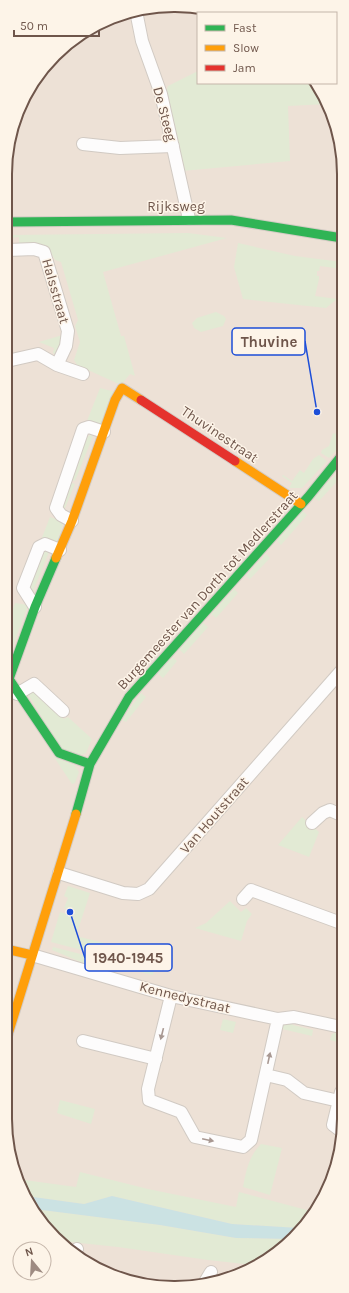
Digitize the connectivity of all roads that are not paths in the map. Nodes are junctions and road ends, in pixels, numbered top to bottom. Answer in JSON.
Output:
{"nodes":[{"id":1,"x":137,"y":17,"type":"edge"},
{"id":2,"x":83,"y":144,"type":"dead end"},
{"id":3,"x":174,"y":146,"type":"junction"},
{"id":4,"x":189,"y":219,"type":"junction"},
{"id":5,"x":12,"y":222,"type":"edge"},
{"id":6,"x":337,"y":237,"type":"edge"},
{"id":7,"x":12,"y":250,"type":"edge"},
{"id":8,"x":12,"y":360,"type":"edge"},
{"id":9,"x":57,"y":365,"type":"junction"},
{"id":10,"x":83,"y":374,"type":"dead end"},
{"id":11,"x":104,"y":432,"type":"junction"},
{"id":12,"x":337,"y":462,"type":"edge"},
{"id":13,"x":301,"y":504,"type":"junction"},
{"id":14,"x":72,"y":521,"type":"junction"},
{"id":15,"x":60,"y":550,"type":"junction"},
{"id":16,"x":35,"y":607,"type":"junction"},
{"id":17,"x":12,"y":662,"type":"edge"},
{"id":18,"x":337,"y":676,"type":"edge"},
{"id":19,"x":12,"y":685,"type":"edge"},
{"id":20,"x":17,"y":694,"type":"junction"},
{"id":21,"x":63,"y":711,"type":"dead end"},
{"id":22,"x":90,"y":764,"type":"junction"},
{"id":23,"x":337,"y":813,"type":"edge"},
{"id":24,"x":312,"y":822,"type":"dead end"},
{"id":25,"x":59,"y":873,"type":"junction"},
{"id":26,"x":243,"y":899,"type":"dead end"},
{"id":27,"x":337,"y":922,"type":"edge"},
{"id":28,"x":12,"y":950,"type":"edge"},
{"id":29,"x":32,"y":954,"type":"junction"},
{"id":30,"x":171,"y":996,"type":"junction"},
{"id":31,"x":278,"y":1019,"type":"junction"},
{"id":32,"x":12,"y":1021,"type":"edge"},
{"id":33,"x":337,"y":1026,"type":"edge"},
{"id":34,"x":83,"y":1041,"type":"dead end"},
{"id":35,"x":156,"y":1058,"type":"junction"},
{"id":36,"x":266,"y":1075,"type":"junction"},
{"id":37,"x":337,"y":1096,"type":"edge"},
{"id":38,"x":337,"y":1108,"type":"edge"},
{"id":39,"x":337,"y":1128,"type":"edge"}],
"edges":[{"from":1,"to":3,"type":"street","name":"De Steeg"},
{"from":2,"to":3,"type":"street"},
{"from":3,"to":4,"type":"street","name":"De Steeg"},
{"from":4,"to":5,"type":"street","name":"Rijksweg"},
{"from":4,"to":6,"type":"street","name":"Rijksweg"},
{"from":7,"to":9,"type":"street","name":"Halsstraat"},
{"from":8,"to":9,"type":"street"},
{"from":9,"to":10,"type":"street"},
{"from":11,"to":13,"type":"street","name":"Thuvinestraat"},
{"from":11,"to":14,"type":"street"},
{"from":11,"to":14,"type":"street"},
{"from":12,"to":13,"type":"street","name":"Burgemeester van Dorth tot Medlerstraat"},
{"from":13,"to":22,"type":"street","name":"Burgemeester van Dorth tot Medlerstraat"},
{"from":14,"to":15,"type":"street"},
{"from":15,"to":16,"type":"street"},
{"from":15,"to":16,"type":"street"},
{"from":16,"to":17,"type":"street"},
{"from":18,"to":25,"type":"street","name":"Van Houtstraat"},
{"from":19,"to":20,"type":"street"},
{"from":20,"to":21,"type":"street"},
{"from":20,"to":22,"type":"street"},
{"from":22,"to":25,"type":"street","name":"Burgemeester van Dorth tot Medlerstraat"},
{"from":23,"to":24,"type":"street"},
{"from":25,"to":29,"type":"street","name":"Burgemeester van Dorth tot Medlerstraat"},
{"from":26,"to":27,"type":"street"},
{"from":28,"to":29,"type":"street"},
{"from":29,"to":30,"type":"street","name":"Kennedystraat"},
{"from":29,"to":32,"type":"street","name":"Burgemeester van Dorth tot Medlerstraat"},
{"from":30,"to":31,"type":"street","name":"Kennedystraat"},
{"from":30,"to":35,"type":"street","one_way":true},
{"from":31,"to":33,"type":"street","name":"Kennedystraat"},
{"from":36,"to":31,"type":"street","one_way":true},
{"from":34,"to":35,"type":"street"},
{"from":35,"to":36,"type":"street","one_way":true},
{"from":36,"to":37,"type":"street"},
{"from":38,"to":39,"type":"street"}]}
